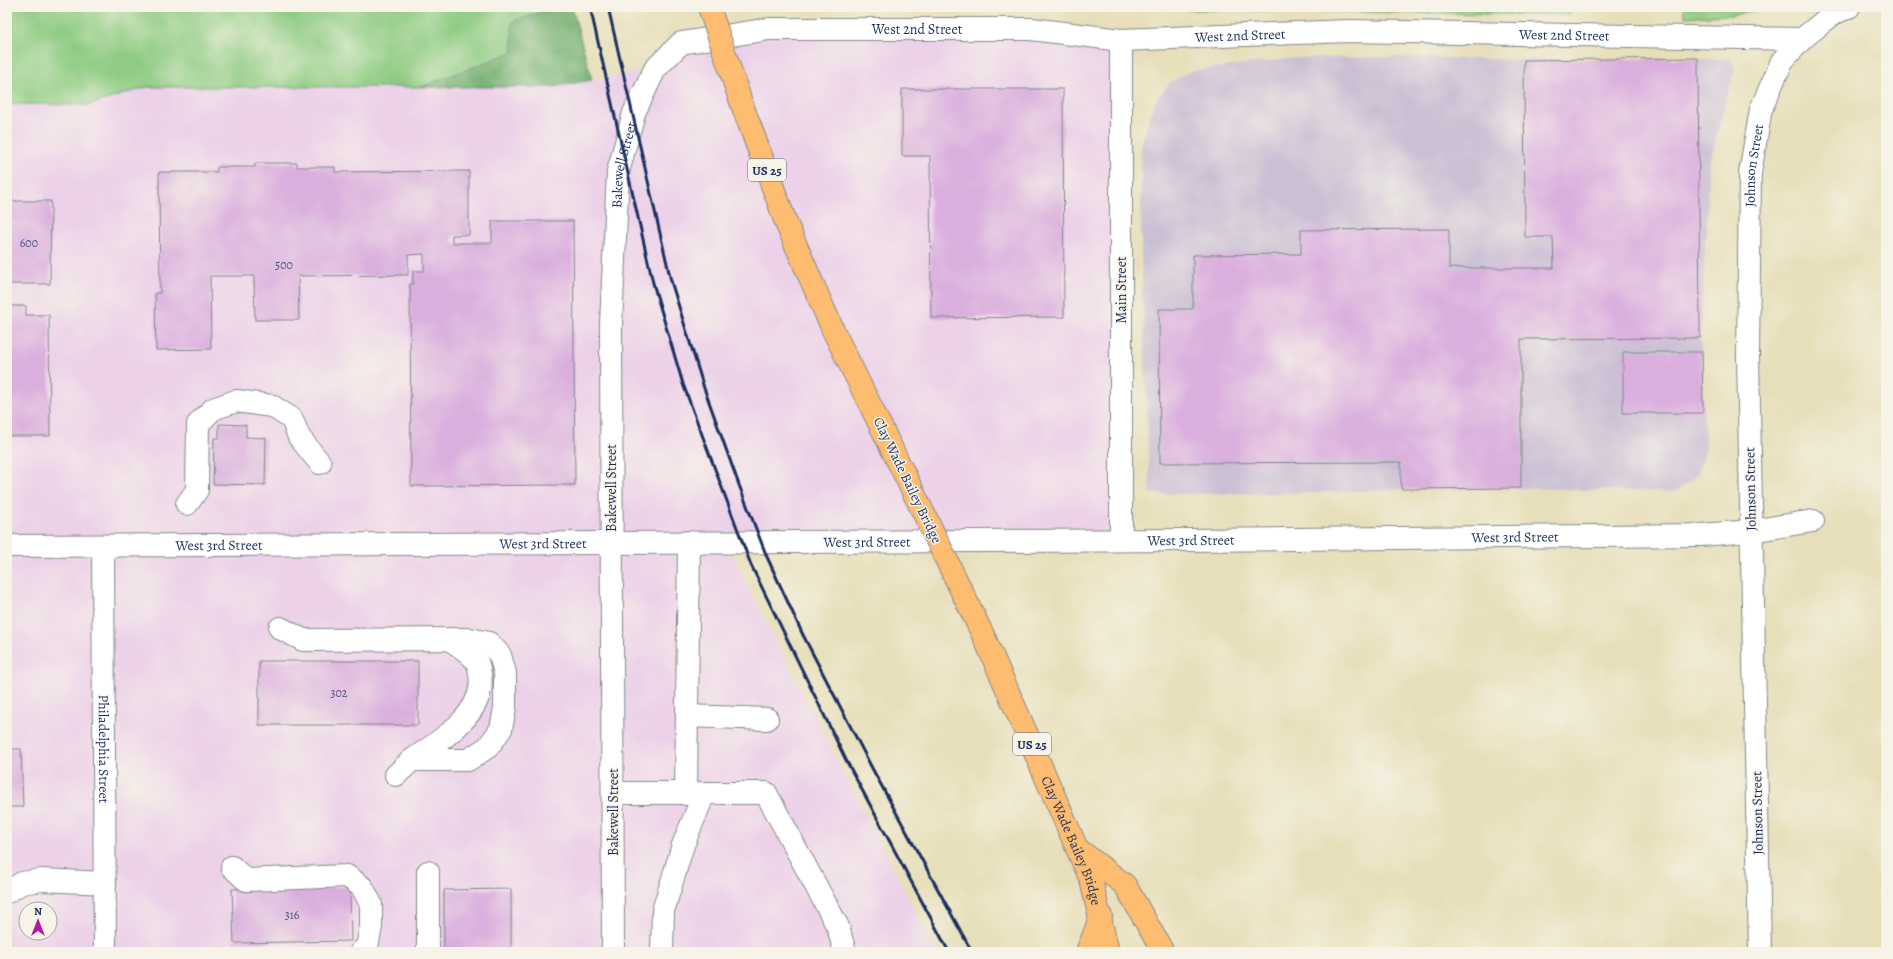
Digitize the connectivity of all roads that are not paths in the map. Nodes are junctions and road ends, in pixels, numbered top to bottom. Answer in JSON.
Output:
{"nodes":[{"id":1,"x":709,"y":7,"type":"edge"},
{"id":2,"x":1849,"y":7,"type":"edge"},
{"id":3,"x":1802,"y":39,"type":"junction"},
{"id":4,"x":1120,"y":40,"type":"junction"},
{"id":5,"x":681,"y":43,"type":"joint"},
{"id":6,"x":320,"y":463,"type":"dead end"},
{"id":7,"x":187,"y":504,"type":"dead end"},
{"id":8,"x":1813,"y":521,"type":"dead end"},
{"id":9,"x":1751,"y":531,"type":"junction"},
{"id":10,"x":1120,"y":539,"type":"junction"},
{"id":11,"x":689,"y":542,"type":"junction"},
{"id":12,"x":611,"y":543,"type":"junction"},
{"id":13,"x":7,"y":546,"type":"edge"},
{"id":14,"x":103,"y":546,"type":"junction"},
{"id":15,"x":280,"y":628,"type":"dead end"},
{"id":16,"x":449,"y":639,"type":"junction"},
{"id":17,"x":687,"y":716,"type":"junction"},
{"id":18,"x":767,"y":719,"type":"dead end"},
{"id":19,"x":412,"y":760,"type":"junction"},
{"id":20,"x":396,"y":775,"type":"dead end"},
{"id":21,"x":613,"y":793,"type":"junction"},
{"id":22,"x":695,"y":794,"type":"junction"},
{"id":23,"x":1078,"y":850,"type":"junction"},
{"id":24,"x":232,"y":867,"type":"dead end"},
{"id":25,"x":428,"y":872,"type":"dead end"},
{"id":26,"x":105,"y":883,"type":"junction"},
{"id":27,"x":7,"y":892,"type":"edge"},
{"id":28,"x":1101,"y":916,"type":"junction"},
{"id":29,"x":105,"y":952,"type":"edge"},
{"id":30,"x":361,"y":952,"type":"edge"},
{"id":31,"x":428,"y":952,"type":"edge"},
{"id":32,"x":613,"y":952,"type":"edge"},
{"id":33,"x":662,"y":952,"type":"edge"},
{"id":34,"x":845,"y":952,"type":"edge"},
{"id":35,"x":1087,"y":952,"type":"edge"},
{"id":36,"x":1108,"y":952,"type":"edge"},
{"id":37,"x":1163,"y":952,"type":"edge"},
{"id":38,"x":1760,"y":952,"type":"edge"}],
"edges":[{"from":1,"to":23,"type":"main road","name":"Clay Wade Bailey Bridge","number":"US 25","bridge":true},
{"from":2,"to":3,"type":"street","name":"Johnson Street"},
{"from":3,"to":4,"type":"street","name":"West 2nd Street"},
{"from":3,"to":9,"type":"street","name":"Johnson Street"},
{"from":4,"to":5,"type":"street","name":"West 2nd Street"},
{"from":4,"to":10,"type":"street","name":"Main Street"},
{"from":5,"to":12,"type":"street","name":"Bakewell Street"},
{"from":6,"to":7,"type":"street"},
{"from":8,"to":9,"type":"street","name":"West 3rd Street"},
{"from":9,"to":10,"type":"street","name":"West 3rd Street"},
{"from":9,"to":38,"type":"street","name":"Johnson Street"},
{"from":10,"to":11,"type":"street","name":"West 3rd Street"},
{"from":11,"to":12,"type":"street","name":"West 3rd Street"},
{"from":11,"to":17,"type":"street"},
{"from":12,"to":14,"type":"street","name":"West 3rd Street"},
{"from":12,"to":21,"type":"street","name":"Bakewell Street"},
{"from":13,"to":14,"type":"street","name":"West 3rd Street"},
{"from":14,"to":26,"type":"street","name":"Philadelphia Street"},
{"from":15,"to":16,"type":"street"},
{"from":16,"to":19,"type":"street"},
{"from":16,"to":19,"type":"street"},
{"from":17,"to":18,"type":"street"},
{"from":17,"to":22,"type":"street"},
{"from":19,"to":20,"type":"street"},
{"from":21,"to":22,"type":"street"},
{"from":21,"to":32,"type":"street","name":"Bakewell Street"},
{"from":22,"to":33,"type":"street"},
{"from":22,"to":34,"type":"street"},
{"from":23,"to":28,"type":"main road","name":"Clay Wade Bailey Bridge","number":"US 25"},
{"from":23,"to":37,"type":"main road"},
{"from":24,"to":30,"type":"street"},
{"from":25,"to":31,"type":"street"},
{"from":26,"to":27,"type":"street"},
{"from":26,"to":29,"type":"street","name":"Philadelphia Street"},
{"from":28,"to":35,"type":"main road"},
{"from":28,"to":36,"type":"main road","name":"Clay Wade Bailey Bridge","number":"US 25"}]}
